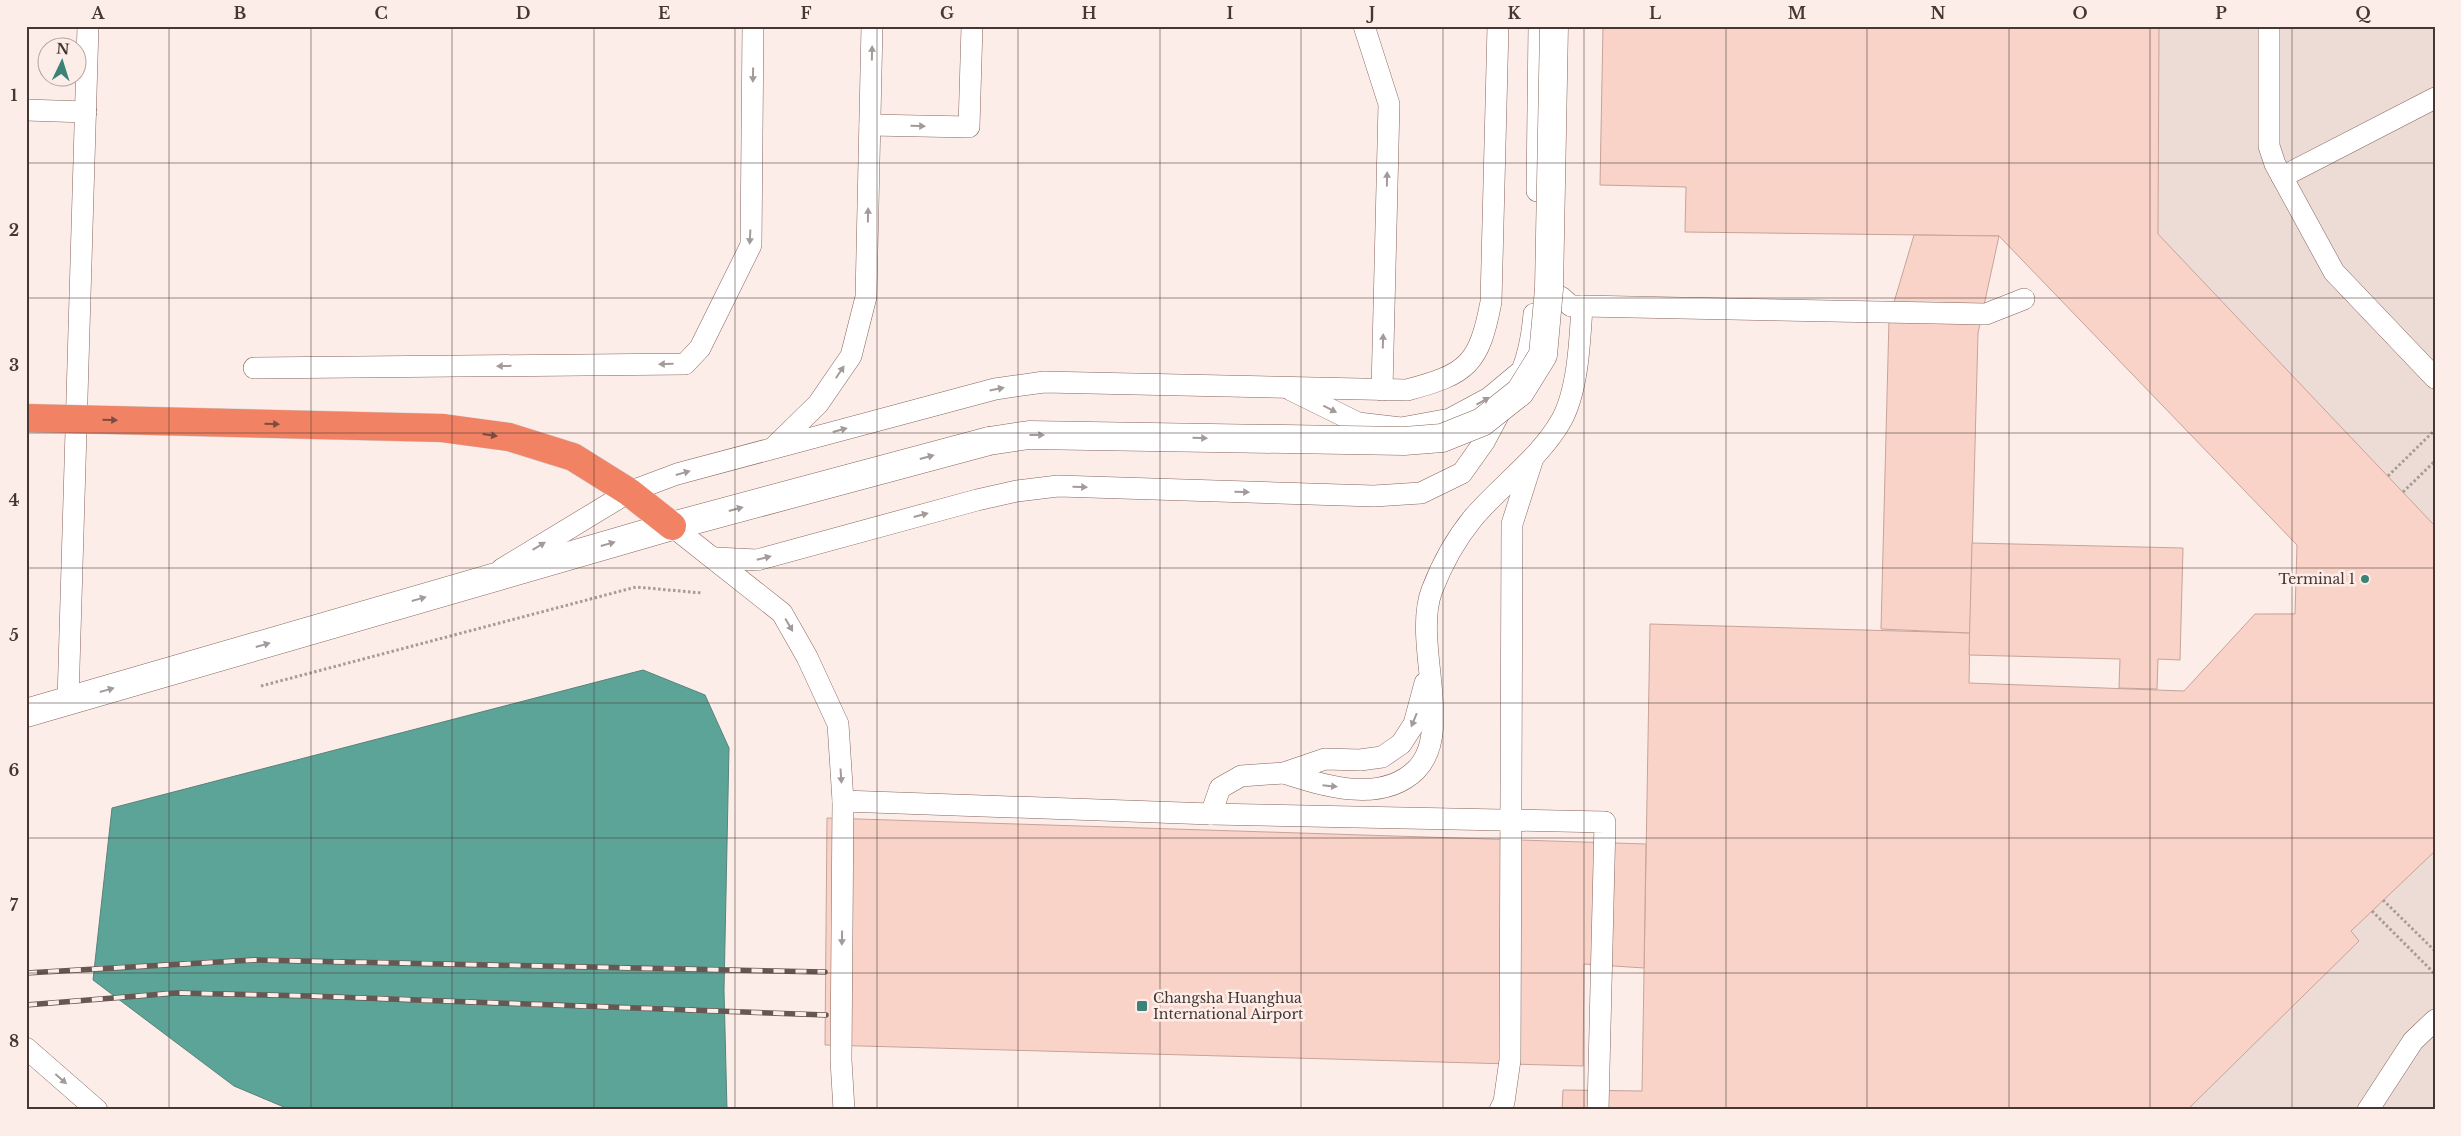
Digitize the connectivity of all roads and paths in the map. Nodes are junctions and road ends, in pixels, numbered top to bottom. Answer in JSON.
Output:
{"nodes":[{"id":1,"x":88,"y":26,"type":"edge"},
{"id":2,"x":753,"y":26,"type":"edge"},
{"id":3,"x":872,"y":26,"type":"edge"},
{"id":4,"x":972,"y":26,"type":"edge"},
{"id":5,"x":1364,"y":26,"type":"edge"},
{"id":6,"x":1498,"y":26,"type":"edge"},
{"id":7,"x":1540,"y":26,"type":"edge"},
{"id":8,"x":1554,"y":26,"type":"edge"},
{"id":9,"x":1566,"y":26,"type":"edge"},
{"id":10,"x":2269,"y":26,"type":"edge"},
{"id":11,"x":2435,"y":98,"type":"edge"},
{"id":12,"x":26,"y":110,"type":"edge"},
{"id":13,"x":86,"y":112,"type":"junction"},
{"id":14,"x":870,"y":125,"type":"junction"},
{"id":15,"x":2282,"y":177,"type":"junction"},
{"id":16,"x":1561,"y":296,"type":"junction"},
{"id":17,"x":2024,"y":299,"type":"dead end"},
{"id":18,"x":1582,"y":306,"type":"junction"},
{"id":19,"x":254,"y":368,"type":"dead end"},
{"id":20,"x":1523,"y":371,"type":"junction"},
{"id":21,"x":2435,"y":378,"type":"edge"},
{"id":22,"x":1286,"y":387,"type":"junction"},
{"id":23,"x":1382,"y":390,"type":"junction"},
{"id":24,"x":26,"y":418,"type":"edge"},
{"id":25,"x":2435,"y":430,"type":"edge"},
{"id":26,"x":773,"y":448,"type":"junction"},
{"id":27,"x":1533,"y":458,"type":"junction"},
{"id":28,"x":2435,"y":461,"type":"edge"},
{"id":29,"x":2388,"y":476,"type":"dead end"},
{"id":30,"x":629,"y":492,"type":"junction"},
{"id":31,"x":2403,"y":492,"type":"dead end"},
{"id":32,"x":672,"y":526,"type":"junction"},
{"id":33,"x":716,"y":558,"type":"junction"},
{"id":34,"x":482,"y":581,"type":"junction"},
{"id":35,"x":703,"y":593,"type":"dead end"},
{"id":36,"x":1428,"y":674,"type":"junction"},
{"id":37,"x":255,"y":687,"type":"dead end"},
{"id":38,"x":68,"y":701,"type":"junction"},
{"id":39,"x":26,"y":713,"type":"edge"},
{"id":40,"x":1284,"y":773,"type":"junction"},
{"id":41,"x":843,"y":802,"type":"junction"},
{"id":42,"x":1211,"y":814,"type":"junction"},
{"id":43,"x":1513,"y":822,"type":"junction"},
{"id":44,"x":2383,"y":900,"type":"dead end"},
{"id":45,"x":2372,"y":911,"type":"dead end"},
{"id":46,"x":2435,"y":951,"type":"edge"},
{"id":47,"x":2435,"y":974,"type":"edge"},
{"id":48,"x":2435,"y":1020,"type":"edge"},
{"id":49,"x":26,"y":1048,"type":"edge"},
{"id":50,"x":97,"y":1110,"type":"edge"},
{"id":51,"x":844,"y":1110,"type":"edge"},
{"id":52,"x":1500,"y":1110,"type":"edge"},
{"id":53,"x":1598,"y":1110,"type":"edge"},
{"id":54,"x":2368,"y":1110,"type":"edge"}],
"edges":[{"from":1,"to":13,"type":"lane"},
{"from":2,"to":19,"type":"lane","one_way":true},
{"from":14,"to":3,"type":"lane","one_way":true},
{"from":14,"to":4,"type":"lane","one_way":true},
{"from":23,"to":5,"type":"lane","one_way":true},
{"from":6,"to":23,"type":"lane"},
{"from":7,"to":20,"type":"lane"},
{"from":32,"to":8,"type":"street","one_way":true,"bridge":true},
{"from":9,"to":16,"type":"lane"},
{"from":10,"to":15,"type":"lane"},
{"from":11,"to":15,"type":"lane"},
{"from":12,"to":13,"type":"lane"},
{"from":13,"to":38,"type":"lane"},
{"from":26,"to":14,"type":"lane","one_way":true},
{"from":15,"to":21,"type":"lane"},
{"from":16,"to":18,"type":"lane"},
{"from":16,"to":20,"type":"lane"},
{"from":17,"to":18,"type":"lane"},
{"from":18,"to":27,"type":"lane"},
{"from":22,"to":20,"type":"lane","one_way":true},
{"from":33,"to":20,"type":"lane","one_way":true},
{"from":22,"to":23,"type":"lane"},
{"from":26,"to":22,"type":"lane","one_way":true},
{"from":24,"to":30,"type":"highway","one_way":true,"bridge":true},
{"from":25,"to":29,"type":"path"},
{"from":30,"to":26,"type":"lane","one_way":true},
{"from":27,"to":36,"type":"lane"},
{"from":27,"to":43,"type":"lane"},
{"from":28,"to":31,"type":"path"},
{"from":30,"to":32,"type":"highway"},
{"from":34,"to":30,"type":"lane","one_way":true},
{"from":32,"to":33,"type":"lane"},
{"from":34,"to":32,"type":"street","one_way":true},
{"from":33,"to":41,"type":"lane","one_way":true},
{"from":38,"to":34,"type":"street","one_way":true},
{"from":35,"to":37,"type":"path"},
{"from":36,"to":40,"type":"lane","one_way":true},
{"from":40,"to":36,"type":"lane","one_way":true},
{"from":38,"to":39,"type":"street"},
{"from":40,"to":42,"type":"lane"},
{"from":41,"to":42,"type":"lane"},
{"from":41,"to":51,"type":"lane","one_way":true},
{"from":42,"to":43,"type":"lane"},
{"from":43,"to":52,"type":"lane"},
{"from":43,"to":53,"type":"lane"},
{"from":44,"to":46,"type":"path"},
{"from":45,"to":47,"type":"path"},
{"from":48,"to":54,"type":"lane"},
{"from":49,"to":50,"type":"lane","one_way":true}]}
